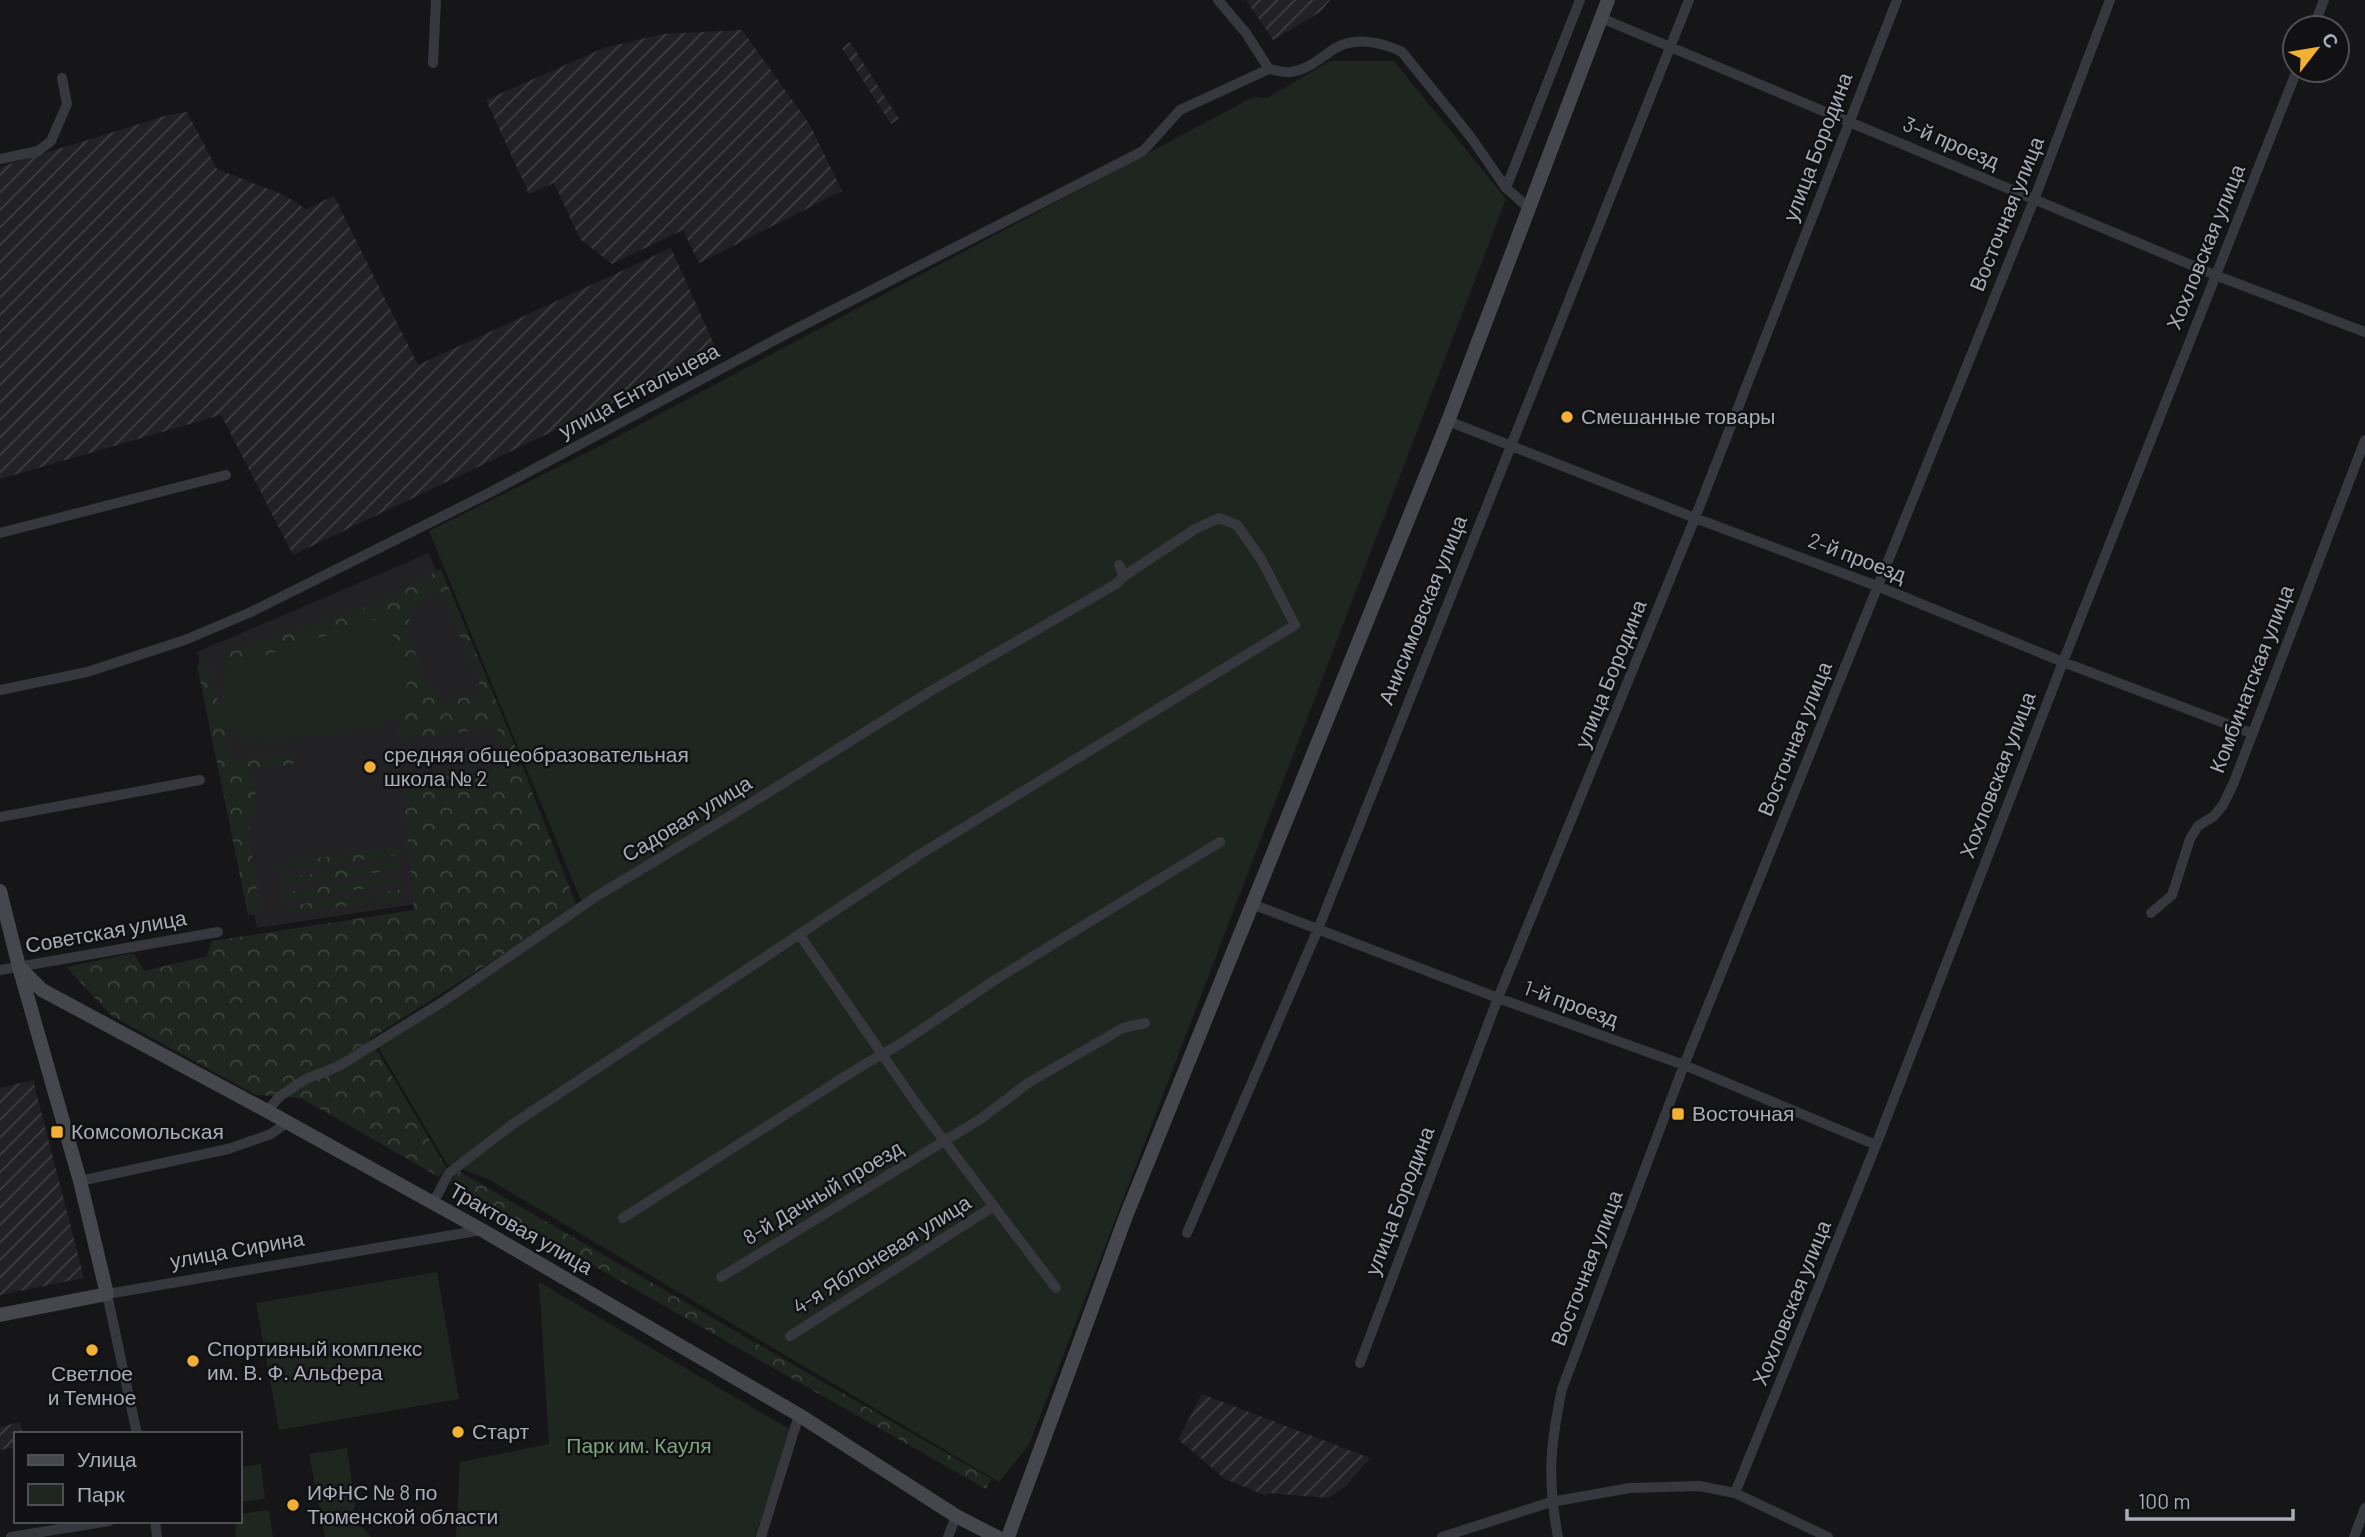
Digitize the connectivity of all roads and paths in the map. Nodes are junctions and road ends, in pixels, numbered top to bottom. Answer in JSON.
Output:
{"nodes":[{"id":1,"x":436,"y":0,"type":"edge"},
{"id":2,"x":1218,"y":0,"type":"edge"},
{"id":3,"x":1580,"y":0,"type":"edge"},
{"id":4,"x":1608,"y":0,"type":"edge"},
{"id":5,"x":1689,"y":0,"type":"edge"},
{"id":6,"x":1896,"y":0,"type":"edge"},
{"id":7,"x":2110,"y":0,"type":"edge"},
{"id":8,"x":1601,"y":18,"type":"junction"},
{"id":9,"x":1671,"y":47,"type":"junction"},
{"id":10,"x":433,"y":63,"type":"dead end"},
{"id":11,"x":1269,"y":69,"type":"junction"},
{"id":12,"x":62,"y":78,"type":"dead end"},
{"id":13,"x":2291,"y":84,"type":"edge"},
{"id":14,"x":1848,"y":120,"type":"junction"},
{"id":15,"x":0,"y":159,"type":"edge"},
{"id":16,"x":1506,"y":188,"type":"junction"},
{"id":17,"x":2034,"y":200,"type":"junction"},
{"id":18,"x":1530,"y":209,"type":"junction"},
{"id":19,"x":2215,"y":275,"type":"junction"},
{"id":20,"x":2365,"y":332,"type":"edge"},
{"id":21,"x":1448,"y":421,"type":"junction"},
{"id":22,"x":2365,"y":440,"type":"edge"},
{"id":23,"x":1510,"y":444,"type":"junction"},
{"id":24,"x":226,"y":475,"type":"dead end"},
{"id":25,"x":1695,"y":518,"type":"junction"},
{"id":26,"x":0,"y":533,"type":"edge"},
{"id":27,"x":1119,"y":565,"type":"dead end"},
{"id":28,"x":1124,"y":576,"type":"junction"},
{"id":29,"x":1878,"y":586,"type":"junction"},
{"id":30,"x":2063,"y":662,"type":"junction"},
{"id":31,"x":0,"y":690,"type":"edge"},
{"id":32,"x":2251,"y":733,"type":"junction"},
{"id":33,"x":200,"y":780,"type":"dead end"},
{"id":34,"x":0,"y":817,"type":"edge"},
{"id":35,"x":1220,"y":842,"type":"dead end"},
{"id":36,"x":0,"y":891,"type":"edge"},
{"id":37,"x":1252,"y":904,"type":"junction"},
{"id":38,"x":2151,"y":914,"type":"dead end"},
{"id":39,"x":1318,"y":929,"type":"junction"},
{"id":40,"x":218,"y":932,"type":"dead end"},
{"id":41,"x":799,"y":934,"type":"junction"},
{"id":42,"x":19,"y":967,"type":"junction"},
{"id":43,"x":0,"y":971,"type":"edge"},
{"id":44,"x":1498,"y":998,"type":"junction"},
{"id":45,"x":1145,"y":1023,"type":"dead end"},
{"id":46,"x":881,"y":1055,"type":"junction"},
{"id":47,"x":1684,"y":1065,"type":"junction"},
{"id":48,"x":267,"y":1111,"type":"junction"},
{"id":49,"x":288,"y":1122,"type":"junction"},
{"id":50,"x":945,"y":1141,"type":"junction"},
{"id":51,"x":1876,"y":1145,"type":"junction"},
{"id":52,"x":80,"y":1181,"type":"junction"},
{"id":53,"x":433,"y":1203,"type":"junction"},
{"id":54,"x":994,"y":1206,"type":"junction"},
{"id":55,"x":623,"y":1218,"type":"dead end"},
{"id":56,"x":482,"y":1230,"type":"junction"},
{"id":57,"x":1187,"y":1233,"type":"dead end"},
{"id":58,"x":721,"y":1277,"type":"dead end"},
{"id":59,"x":1056,"y":1288,"type":"dead end"},
{"id":60,"x":107,"y":1294,"type":"junction"},
{"id":61,"x":0,"y":1315,"type":"edge"},
{"id":62,"x":790,"y":1336,"type":"dead end"},
{"id":63,"x":1360,"y":1363,"type":"dead end"},
{"id":64,"x":799,"y":1415,"type":"junction"},
{"id":65,"x":136,"y":1432,"type":"edge"},
{"id":66,"x":1735,"y":1493,"type":"junction"},
{"id":67,"x":1551,"y":1502,"type":"junction"},
{"id":68,"x":2365,"y":1508,"type":"edge"},
{"id":69,"x":956,"y":1516,"type":"junction"},
{"id":70,"x":97,"y":1523,"type":"edge"},
{"id":71,"x":11,"y":1537,"type":"edge"},
{"id":72,"x":761,"y":1537,"type":"edge"},
{"id":73,"x":948,"y":1537,"type":"edge"},
{"id":74,"x":997,"y":1537,"type":"edge"},
{"id":75,"x":1008,"y":1537,"type":"edge"},
{"id":76,"x":1442,"y":1537,"type":"edge"},
{"id":77,"x":1558,"y":1537,"type":"edge"},
{"id":78,"x":1828,"y":1537,"type":"edge"},
{"id":79,"x":2354,"y":1537,"type":"edge"}],
"edges":[{"from":1,"to":10,"type":"street"},
{"from":2,"to":11,"type":"street"},
{"from":3,"to":16,"type":"street"},
{"from":4,"to":8,"type":"street"},
{"from":5,"to":9,"type":"street","name":"Анисимовская улица"},
{"from":6,"to":14,"type":"street","name":"улица Бородина"},
{"from":7,"to":17,"type":"street","name":"Восточная улица"},
{"from":8,"to":9,"type":"street","name":"3-й проезд"},
{"from":8,"to":18,"type":"street"},
{"from":9,"to":14,"type":"street","name":"3-й проезд"},
{"from":9,"to":23,"type":"street","name":"Анисимовская улица"},
{"from":11,"to":16,"type":"street"},
{"from":11,"to":31,"type":"street","name":"улица Ентальцева"},
{"from":12,"to":15,"type":"street"},
{"from":13,"to":19,"type":"street","name":"Хохловская улица"},
{"from":14,"to":17,"type":"street","name":"3-й проезд"},
{"from":14,"to":25,"type":"street","name":"улица Бородина"},
{"from":16,"to":18,"type":"street"},
{"from":17,"to":19,"type":"street","name":"3-й проезд"},
{"from":17,"to":29,"type":"street","name":"Восточная улица"},
{"from":18,"to":21,"type":"street"},
{"from":19,"to":20,"type":"street","name":"3-й проезд"},
{"from":19,"to":30,"type":"street","name":"Хохловская улица"},
{"from":21,"to":23,"type":"street","name":"2-й проезд"},
{"from":21,"to":37,"type":"street"},
{"from":22,"to":32,"type":"street","name":"Комбинатская улица"},
{"from":23,"to":25,"type":"street","name":"2-й проезд"},
{"from":23,"to":39,"type":"street","name":"Анисимовская улица"},
{"from":24,"to":26,"type":"street"},
{"from":25,"to":29,"type":"street","name":"2-й проезд"},
{"from":25,"to":44,"type":"street","name":"улица Бородина"},
{"from":27,"to":28,"type":"street"},
{"from":28,"to":41,"type":"street","name":"Садовая улица"},
{"from":28,"to":48,"type":"street","name":"Садовая улица"},
{"from":29,"to":30,"type":"street","name":"2-й проезд"},
{"from":29,"to":47,"type":"street","name":"Восточная улица"},
{"from":30,"to":32,"type":"street","name":"2-й проезд"},
{"from":30,"to":51,"type":"street","name":"Хохловская улица"},
{"from":32,"to":38,"type":"street","name":"Комбинатская улица"},
{"from":33,"to":34,"type":"street"},
{"from":35,"to":46,"type":"street"},
{"from":36,"to":42,"type":"street"},
{"from":37,"to":39,"type":"street","name":"1-й проезд"},
{"from":37,"to":75,"type":"street"},
{"from":39,"to":44,"type":"street","name":"1-й проезд"},
{"from":39,"to":57,"type":"street","name":"Анисимовская улица"},
{"from":40,"to":42,"type":"street","name":"Советская улица"},
{"from":41,"to":46,"type":"street"},
{"from":41,"to":53,"type":"street"},
{"from":42,"to":43,"type":"street","name":"Советская улица"},
{"from":42,"to":48,"type":"street","name":"Трактовая улица"},
{"from":42,"to":52,"type":"street"},
{"from":44,"to":47,"type":"street","name":"1-й проезд"},
{"from":44,"to":63,"type":"street","name":"улица Бородина"},
{"from":45,"to":50,"type":"street","name":"8-й Дачный проезд"},
{"from":46,"to":50,"type":"street"},
{"from":46,"to":55,"type":"street"},
{"from":47,"to":51,"type":"street","name":"1-й проезд"},
{"from":47,"to":67,"type":"street","name":"Восточная улица"},
{"from":48,"to":49,"type":"street","name":"Трактовая улица"},
{"from":49,"to":52,"type":"street"},
{"from":49,"to":53,"type":"street","name":"Трактовая улица"},
{"from":50,"to":54,"type":"street"},
{"from":50,"to":58,"type":"street","name":"8-й Дачный проезд"},
{"from":51,"to":66,"type":"street","name":"Хохловская улица"},
{"from":52,"to":60,"type":"street"},
{"from":53,"to":56,"type":"street","name":"Трактовая улица"},
{"from":54,"to":59,"type":"street"},
{"from":54,"to":62,"type":"street","name":"4-я Яблоневая улица"},
{"from":56,"to":60,"type":"street","name":"улица Сирина"},
{"from":56,"to":64,"type":"street","name":"Трактовая улица"},
{"from":60,"to":61,"type":"street","name":"улица Сирина"},
{"from":60,"to":65,"type":"street"},
{"from":64,"to":69,"type":"street","name":"Трактовая улица"},
{"from":64,"to":72,"type":"street"},
{"from":66,"to":67,"type":"street"},
{"from":66,"to":78,"type":"street"},
{"from":67,"to":76,"type":"street"},
{"from":67,"to":77,"type":"street","name":"Восточная улица"},
{"from":68,"to":79,"type":"street"},
{"from":69,"to":73,"type":"street"},
{"from":69,"to":74,"type":"street","name":"Трактовая улица"},
{"from":70,"to":71,"type":"street"}]}
